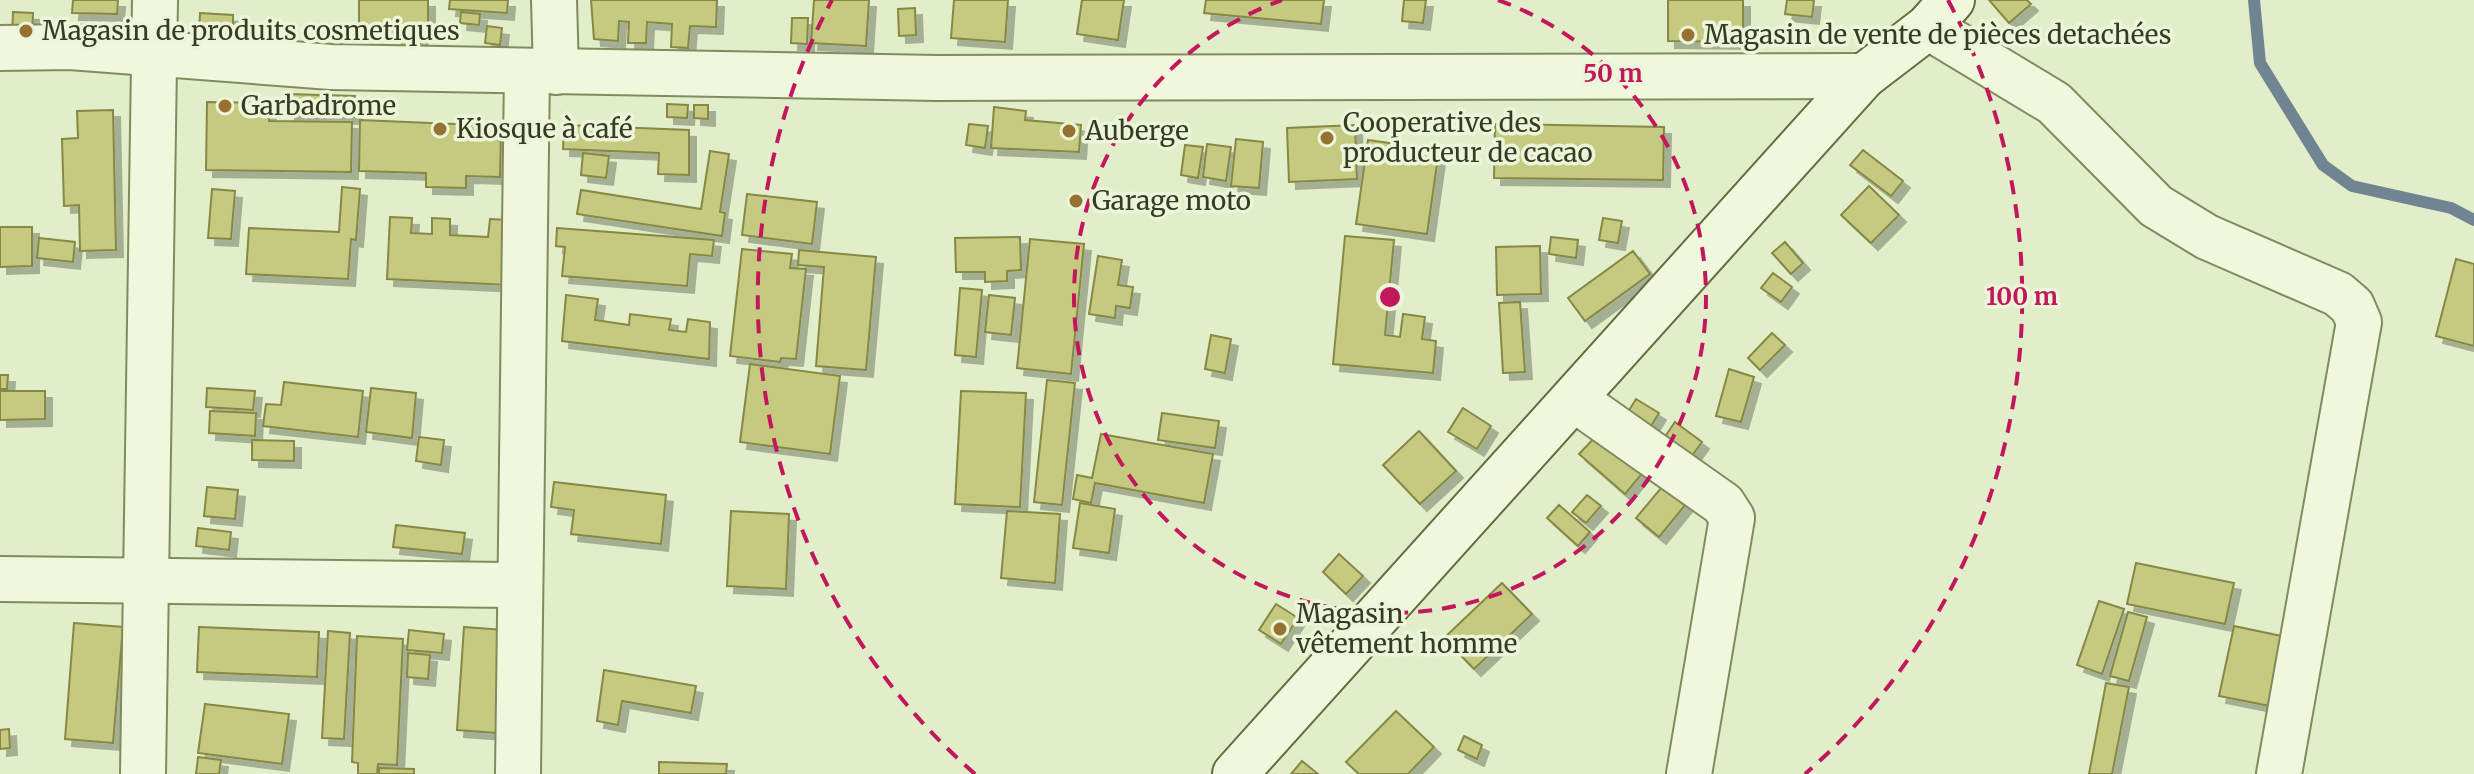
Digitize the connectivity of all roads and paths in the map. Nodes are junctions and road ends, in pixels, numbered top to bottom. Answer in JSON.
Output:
{"nodes":[{"id":1,"x":155,"y":0,"type":"edge"},
{"id":2,"x":554,"y":0,"type":"edge"},
{"id":3,"x":1940,"y":14,"type":"edge"},
{"id":4,"x":0,"y":48,"type":"edge"},
{"id":5,"x":155,"y":56,"type":"junction"},
{"id":6,"x":541,"y":71,"type":"junction"},
{"id":7,"x":1864,"y":76,"type":"junction"},
{"id":8,"x":1574,"y":399,"type":"junction"},
{"id":9,"x":146,"y":578,"type":"junction"},
{"id":10,"x":0,"y":579,"type":"edge"},
{"id":11,"x":520,"y":585,"type":"junction"},
{"id":12,"x":143,"y":774,"type":"edge"},
{"id":13,"x":518,"y":774,"type":"edge"},
{"id":14,"x":1235,"y":774,"type":"edge"},
{"id":15,"x":1689,"y":774,"type":"edge"},
{"id":16,"x":2279,"y":774,"type":"edge"}],
"edges":[{"from":1,"to":5,"type":"street"},
{"from":2,"to":6,"type":"street"},
{"from":3,"to":7,"type":"street"},
{"from":3,"to":16,"type":"street"},
{"from":4,"to":5,"type":"street"},
{"from":5,"to":6,"type":"street"},
{"from":5,"to":9,"type":"street"},
{"from":6,"to":7,"type":"street"},
{"from":6,"to":11,"type":"street"},
{"from":7,"to":8,"type":"street"},
{"from":8,"to":14,"type":"street"},
{"from":8,"to":15,"type":"street"},
{"from":9,"to":10,"type":"street"},
{"from":9,"to":11,"type":"street"},
{"from":9,"to":12,"type":"street"},
{"from":11,"to":13,"type":"street"}]}
